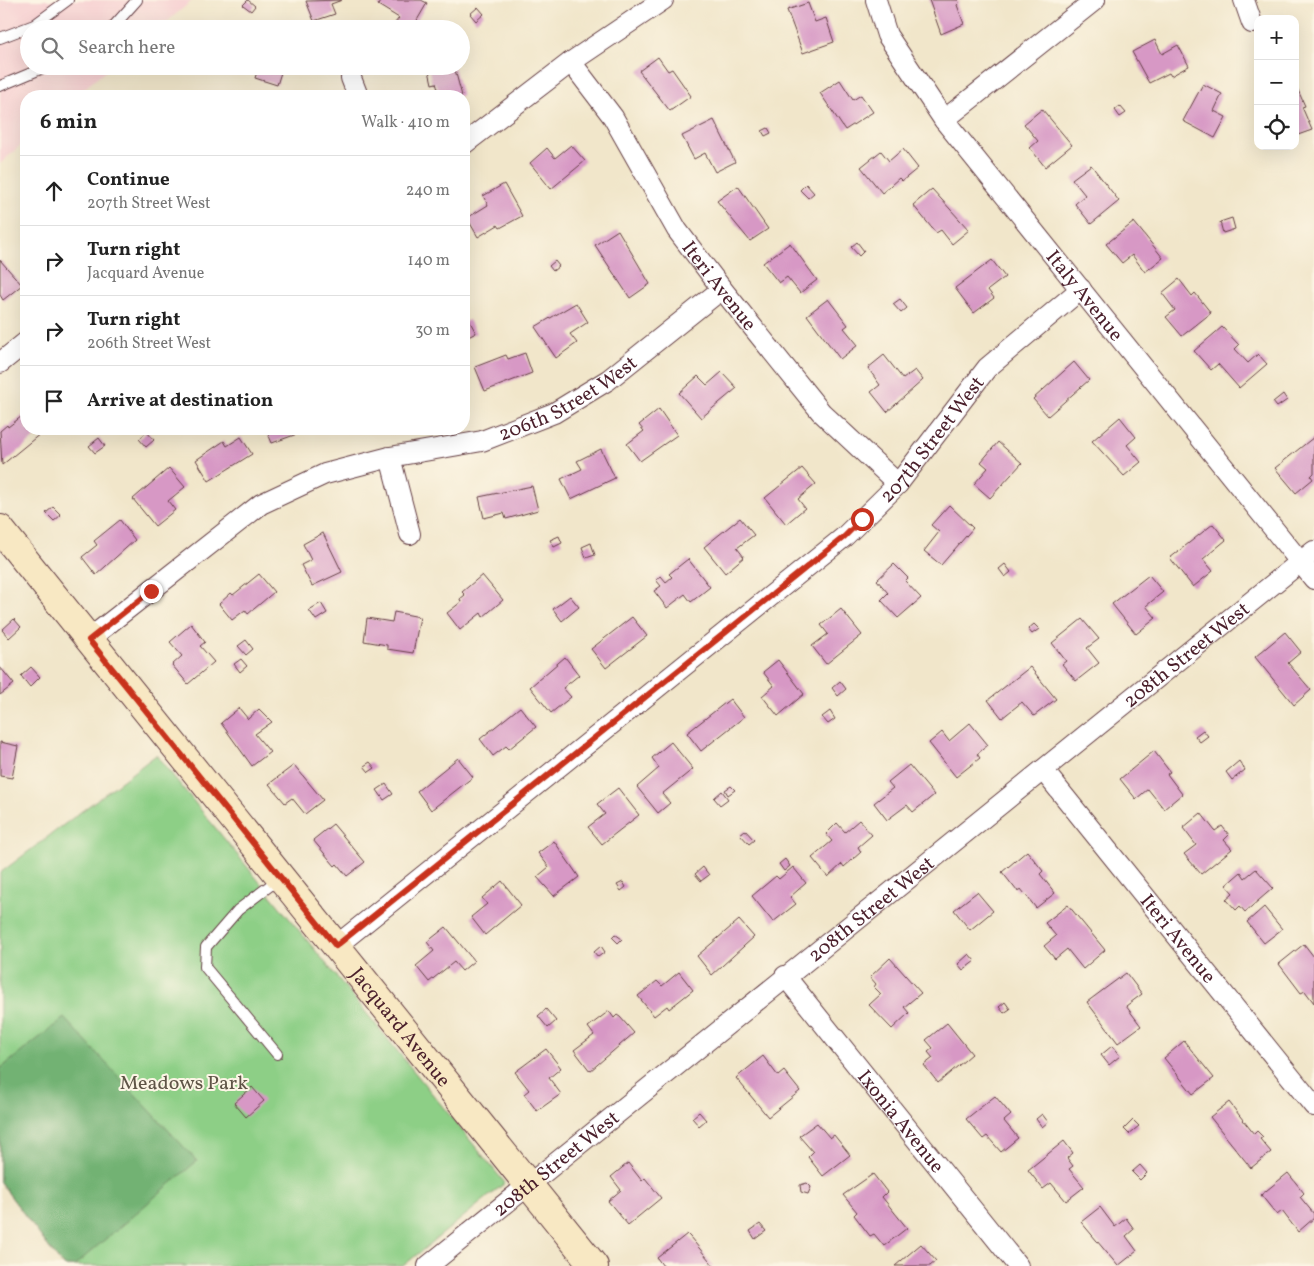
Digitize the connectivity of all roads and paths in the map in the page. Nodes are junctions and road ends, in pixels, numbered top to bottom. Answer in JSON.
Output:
{"nodes":[{"id":1,"x":68,"y":0,"type":"edge"},
{"id":2,"x":137,"y":0,"type":"edge"},
{"id":3,"x":876,"y":0,"type":"edge"},
{"id":4,"x":1095,"y":0,"type":"edge"},
{"id":5,"x":1244,"y":0,"type":"edge"},
{"id":6,"x":659,"y":1,"type":"edge"},
{"id":7,"x":41,"y":20,"type":"edge"},
{"id":8,"x":118,"y":20,"type":"edge"},
{"id":9,"x":1252,"y":23,"type":"dead end"},
{"id":10,"x":20,"y":30,"type":"edge"},
{"id":11,"x":0,"y":38,"type":"edge"},
{"id":12,"x":571,"y":62,"type":"junction"},
{"id":13,"x":26,"y":75,"type":"edge"},
{"id":14,"x":0,"y":86,"type":"edge"},
{"id":15,"x":944,"y":120,"type":"junction"},
{"id":16,"x":470,"y":139,"type":"edge"},
{"id":17,"x":722,"y":289,"type":"junction"},
{"id":18,"x":1080,"y":289,"type":"junction"},
{"id":19,"x":20,"y":347,"type":"edge"},
{"id":20,"x":0,"y":363,"type":"edge"},
{"id":21,"x":390,"y":457,"type":"junction"},
{"id":22,"x":898,"y":484,"type":"junction"},
{"id":23,"x":0,"y":529,"type":"edge"},
{"id":24,"x":410,"y":534,"type":"dead end"},
{"id":25,"x":1307,"y":557,"type":"edge"},
{"id":26,"x":1314,"y":579,"type":"edge"},
{"id":27,"x":89,"y":640,"type":"junction"},
{"id":28,"x":1043,"y":770,"type":"junction"},
{"id":29,"x":280,"y":877,"type":"junction"},
{"id":30,"x":336,"y":946,"type":"junction"},
{"id":31,"x":785,"y":976,"type":"junction"},
{"id":32,"x":277,"y":1054,"type":"dead end"},
{"id":33,"x":1314,"y":1106,"type":"edge"},
{"id":34,"x":528,"y":1184,"type":"junction"},
{"id":35,"x":428,"y":1266,"type":"edge"},
{"id":36,"x":594,"y":1266,"type":"edge"},
{"id":37,"x":1018,"y":1266,"type":"edge"}],
"edges":[{"from":1,"to":7,"type":"lane"},
{"from":2,"to":8,"type":"lane"},
{"from":3,"to":15,"type":"street","name":"Italy Avenue"},
{"from":4,"to":15,"type":"street"},
{"from":5,"to":9,"type":"street"},
{"from":6,"to":12,"type":"street"},
{"from":10,"to":11,"type":"lane"},
{"from":12,"to":16,"type":"street"},
{"from":12,"to":17,"type":"street","name":"Iteri Avenue"},
{"from":13,"to":14,"type":"lane"},
{"from":15,"to":18,"type":"street","name":"Italy Avenue"},
{"from":17,"to":21,"type":"street","name":"206th Street West"},
{"from":17,"to":22,"type":"street","name":"Iteri Avenue"},
{"from":18,"to":22,"type":"street","name":"207th Street West"},
{"from":18,"to":25,"type":"street","name":"Italy Avenue"},
{"from":19,"to":20,"type":"street"},
{"from":21,"to":24,"type":"street"},
{"from":21,"to":27,"type":"street","name":"206th Street West"},
{"from":22,"to":30,"type":"street","name":"207th Street West"},
{"from":23,"to":27,"type":"street","name":"Jacquard Avenue"},
{"from":25,"to":26,"type":"street","name":"Italy Avenue"},
{"from":25,"to":28,"type":"street","name":"208th Street West"},
{"from":27,"to":29,"type":"street","name":"Jacquard Avenue"},
{"from":28,"to":31,"type":"street","name":"208th Street West"},
{"from":28,"to":33,"type":"street","name":"Iteri Avenue"},
{"from":29,"to":30,"type":"street","name":"Jacquard Avenue"},
{"from":29,"to":32,"type":"lane"},
{"from":30,"to":34,"type":"street","name":"Jacquard Avenue"},
{"from":31,"to":34,"type":"street","name":"208th Street West"},
{"from":31,"to":37,"type":"street","name":"Ixonia Avenue"},
{"from":34,"to":35,"type":"street","name":"208th Street West"},
{"from":34,"to":36,"type":"street","name":"Jacquard Avenue"}]}
